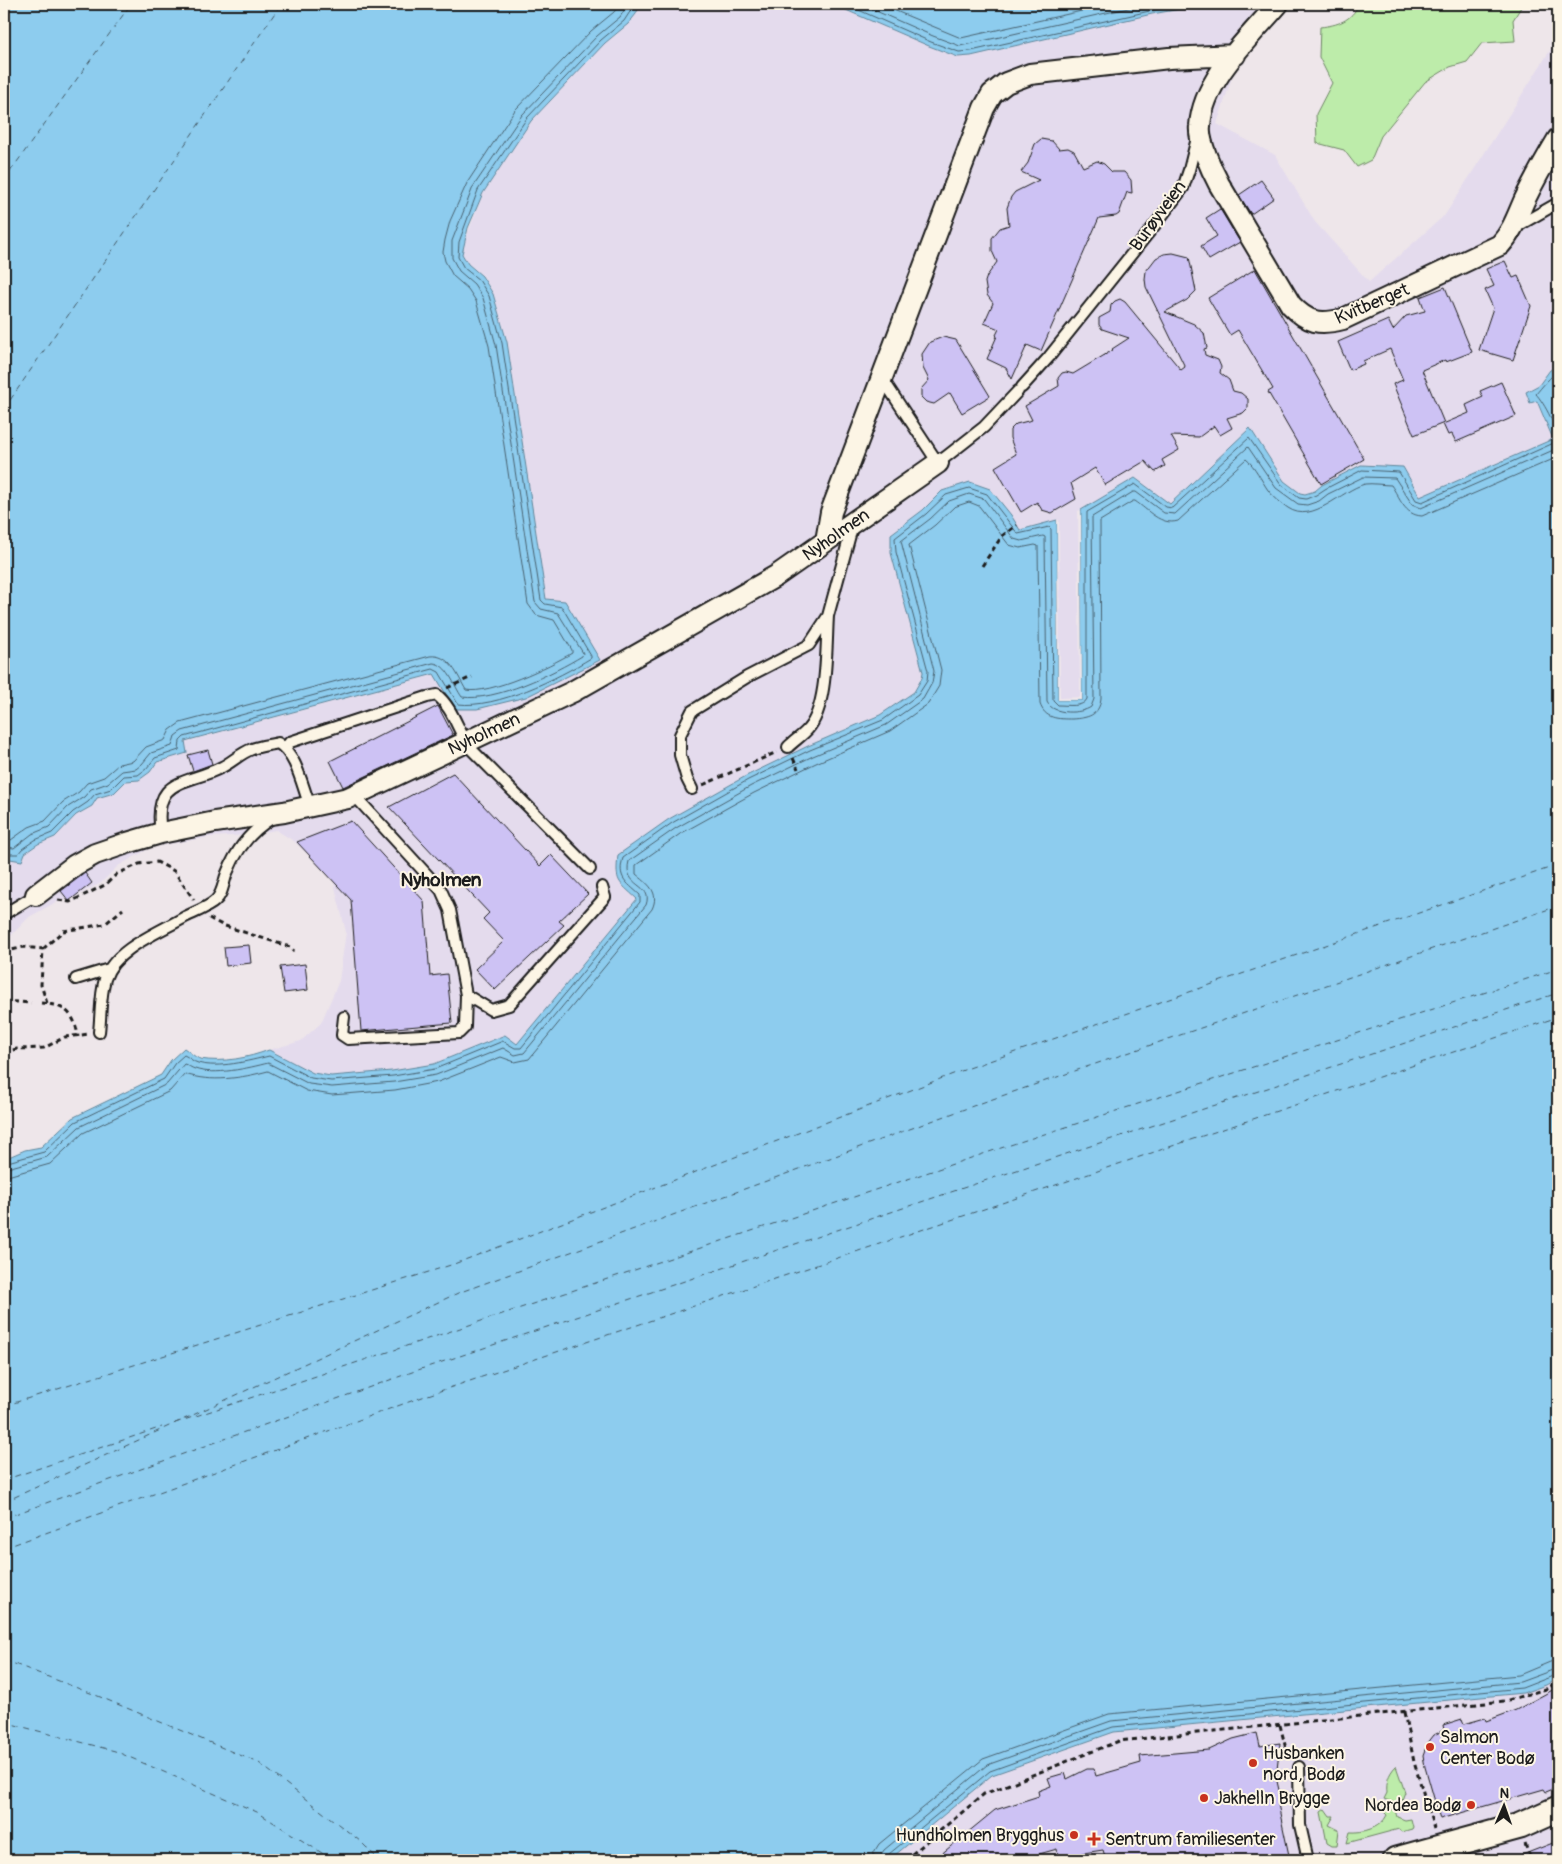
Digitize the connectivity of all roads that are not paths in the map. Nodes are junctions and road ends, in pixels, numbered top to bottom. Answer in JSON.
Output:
{"nodes":[{"id":1,"x":1278,"y":4,"type":"edge"},
{"id":2,"x":1235,"y":55,"type":"junction"},
{"id":3,"x":1199,"y":128,"type":"junction"},
{"id":4,"x":1558,"y":139,"type":"edge"},
{"id":5,"x":1558,"y":203,"type":"edge"},
{"id":6,"x":1512,"y":228,"type":"junction"},
{"id":7,"x":882,"y":378,"type":"junction"},
{"id":8,"x":938,"y":463,"type":"junction"},
{"id":9,"x":899,"y":491,"type":"joint"},
{"id":10,"x":853,"y":523,"type":"junction"},
{"id":11,"x":826,"y":541,"type":"junction"},
{"id":12,"x":828,"y":616,"type":"junction"},
{"id":13,"x":466,"y":742,"type":"junction"},
{"id":14,"x":788,"y":747,"type":"road end"},
{"id":15,"x":285,"y":748,"type":"junction"},
{"id":16,"x":692,"y":789,"type":"road end"},
{"id":17,"x":354,"y":795,"type":"junction"},
{"id":18,"x":310,"y":806,"type":"junction"},
{"id":19,"x":284,"y":812,"type":"junction"},
{"id":20,"x":161,"y":833,"type":"junction"},
{"id":21,"x":590,"y":869,"type":"dead end"},
{"id":22,"x":602,"y":887,"type":"dead end"},
{"id":23,"x":36,"y":894,"type":"joint"},
{"id":24,"x":4,"y":914,"type":"edge"},
{"id":25,"x":109,"y":969,"type":"junction"},
{"id":26,"x":76,"y":979,"type":"dead end"},
{"id":27,"x":466,"y":995,"type":"junction"},
{"id":28,"x":344,"y":1017,"type":"dead end"},
{"id":29,"x":99,"y":1032,"type":"road end"},
{"id":30,"x":1299,"y":1768,"type":"road end"},
{"id":31,"x":1558,"y":1809,"type":"edge"},
{"id":32,"x":1308,"y":1860,"type":"edge"},
{"id":33,"x":1396,"y":1860,"type":"edge"}],
"edges":[{"from":1,"to":2,"type":"street","name":"Burøyveien"},
{"from":2,"to":3,"type":"street","name":"Burøyveien"},
{"from":2,"to":7,"type":"street"},
{"from":3,"to":6,"type":"street","name":"Kvitberget"},
{"from":3,"to":8,"type":"lane","name":"Burøyveien"},
{"from":4,"to":6,"type":"street","name":"Kvitberget"},
{"from":5,"to":6,"type":"lane"},
{"from":7,"to":8,"type":"lane"},
{"from":7,"to":11,"type":"street"},
{"from":8,"to":9,"type":"street","name":"Burøyveien"},
{"from":9,"to":10,"type":"street","name":"Nyholmen"},
{"from":10,"to":11,"type":"street","name":"Nyholmen"},
{"from":10,"to":12,"type":"lane"},
{"from":11,"to":13,"type":"street","name":"Nyholmen"},
{"from":12,"to":14,"type":"lane"},
{"from":12,"to":16,"type":"lane"},
{"from":13,"to":15,"type":"lane"},
{"from":13,"to":17,"type":"street","name":"Nyholmen"},
{"from":13,"to":21,"type":"lane"},
{"from":15,"to":18,"type":"lane"},
{"from":15,"to":20,"type":"lane"},
{"from":17,"to":18,"type":"street","name":"Nyholmen"},
{"from":17,"to":27,"type":"lane"},
{"from":18,"to":19,"type":"street","name":"Nyholmen"},
{"from":19,"to":20,"type":"street","name":"Nyholmen"},
{"from":19,"to":25,"type":"lane"},
{"from":20,"to":23,"type":"street","name":"Nyholmen"},
{"from":22,"to":27,"type":"lane"},
{"from":23,"to":24,"type":"lane"},
{"from":25,"to":26,"type":"lane"},
{"from":25,"to":29,"type":"lane"},
{"from":27,"to":28,"type":"lane"},
{"from":30,"to":32,"type":"lane"},
{"from":31,"to":33,"type":"street"}]}
